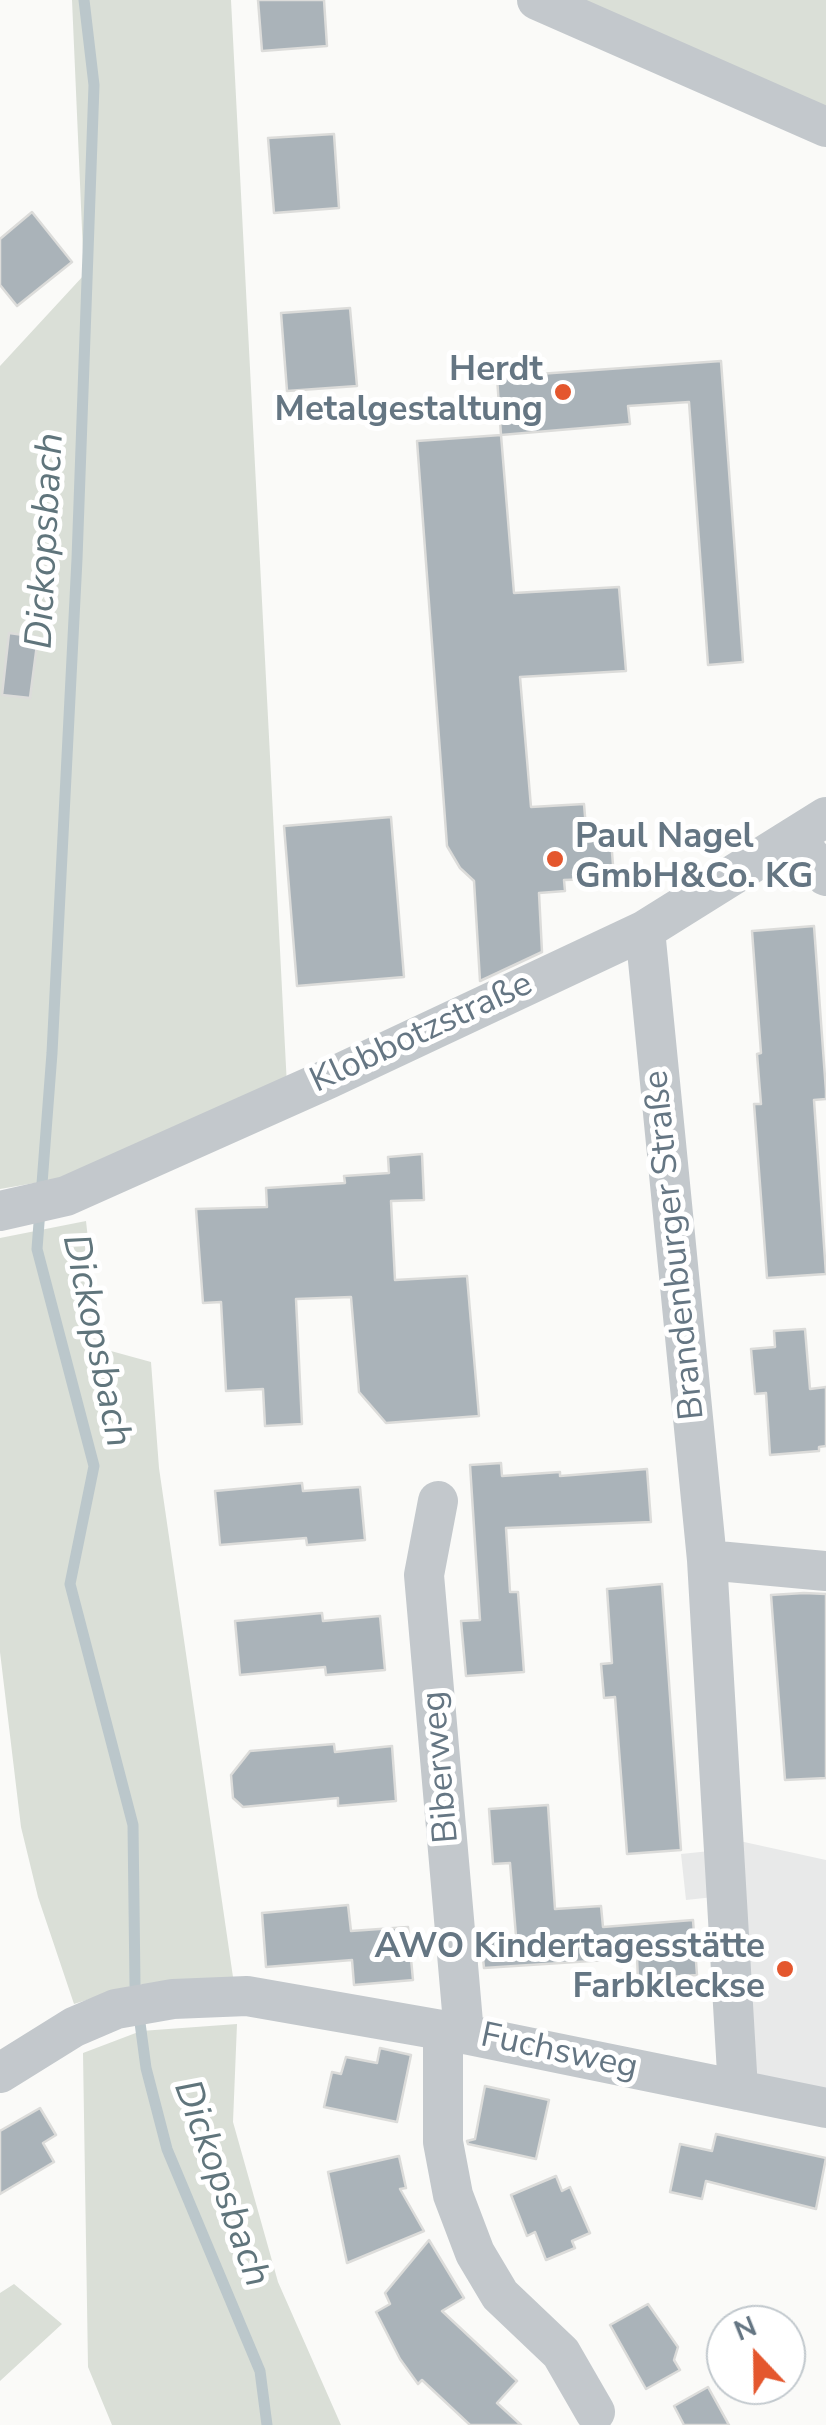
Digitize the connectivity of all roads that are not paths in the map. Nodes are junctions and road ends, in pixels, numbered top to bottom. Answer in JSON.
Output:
{"nodes":[{"id":1,"x":537,"y":0,"type":"edge"},
{"id":2,"x":826,"y":127,"type":"edge"},
{"id":3,"x":811,"y":828,"type":"edge"},
{"id":4,"x":826,"y":876,"type":"edge"},
{"id":5,"x":646,"y":930,"type":"junction"},
{"id":6,"x":7,"y":1210,"type":"edge"},
{"id":7,"x":438,"y":1501,"type":"dead end"},
{"id":8,"x":707,"y":1560,"type":"junction"},
{"id":9,"x":826,"y":1571,"type":"edge"},
{"id":10,"x":453,"y":2033,"type":"junction"},
{"id":11,"x":0,"y":2073,"type":"edge"},
{"id":12,"x":738,"y":2090,"type":"junction"},
{"id":13,"x":826,"y":2108,"type":"edge"},
{"id":14,"x":595,"y":2412,"type":"dead end"}],
"edges":[{"from":1,"to":2,"type":"street"},
{"from":3,"to":4,"type":"street"},
{"from":3,"to":5,"type":"street","name":"Klobbotzstraße"},
{"from":5,"to":6,"type":"street","name":"Klobbotzstraße"},
{"from":5,"to":8,"type":"street","name":"Brandenburger Straße"},
{"from":7,"to":10,"type":"street","name":"Biberweg"},
{"from":8,"to":9,"type":"street"},
{"from":8,"to":12,"type":"street","name":"Brandenburger Straße"},
{"from":10,"to":11,"type":"street","name":"Fuchsweg"},
{"from":10,"to":12,"type":"street","name":"Fuchsweg"},
{"from":10,"to":14,"type":"street","name":"Biberweg"},
{"from":12,"to":13,"type":"street","name":"Fuchsweg"}]}
